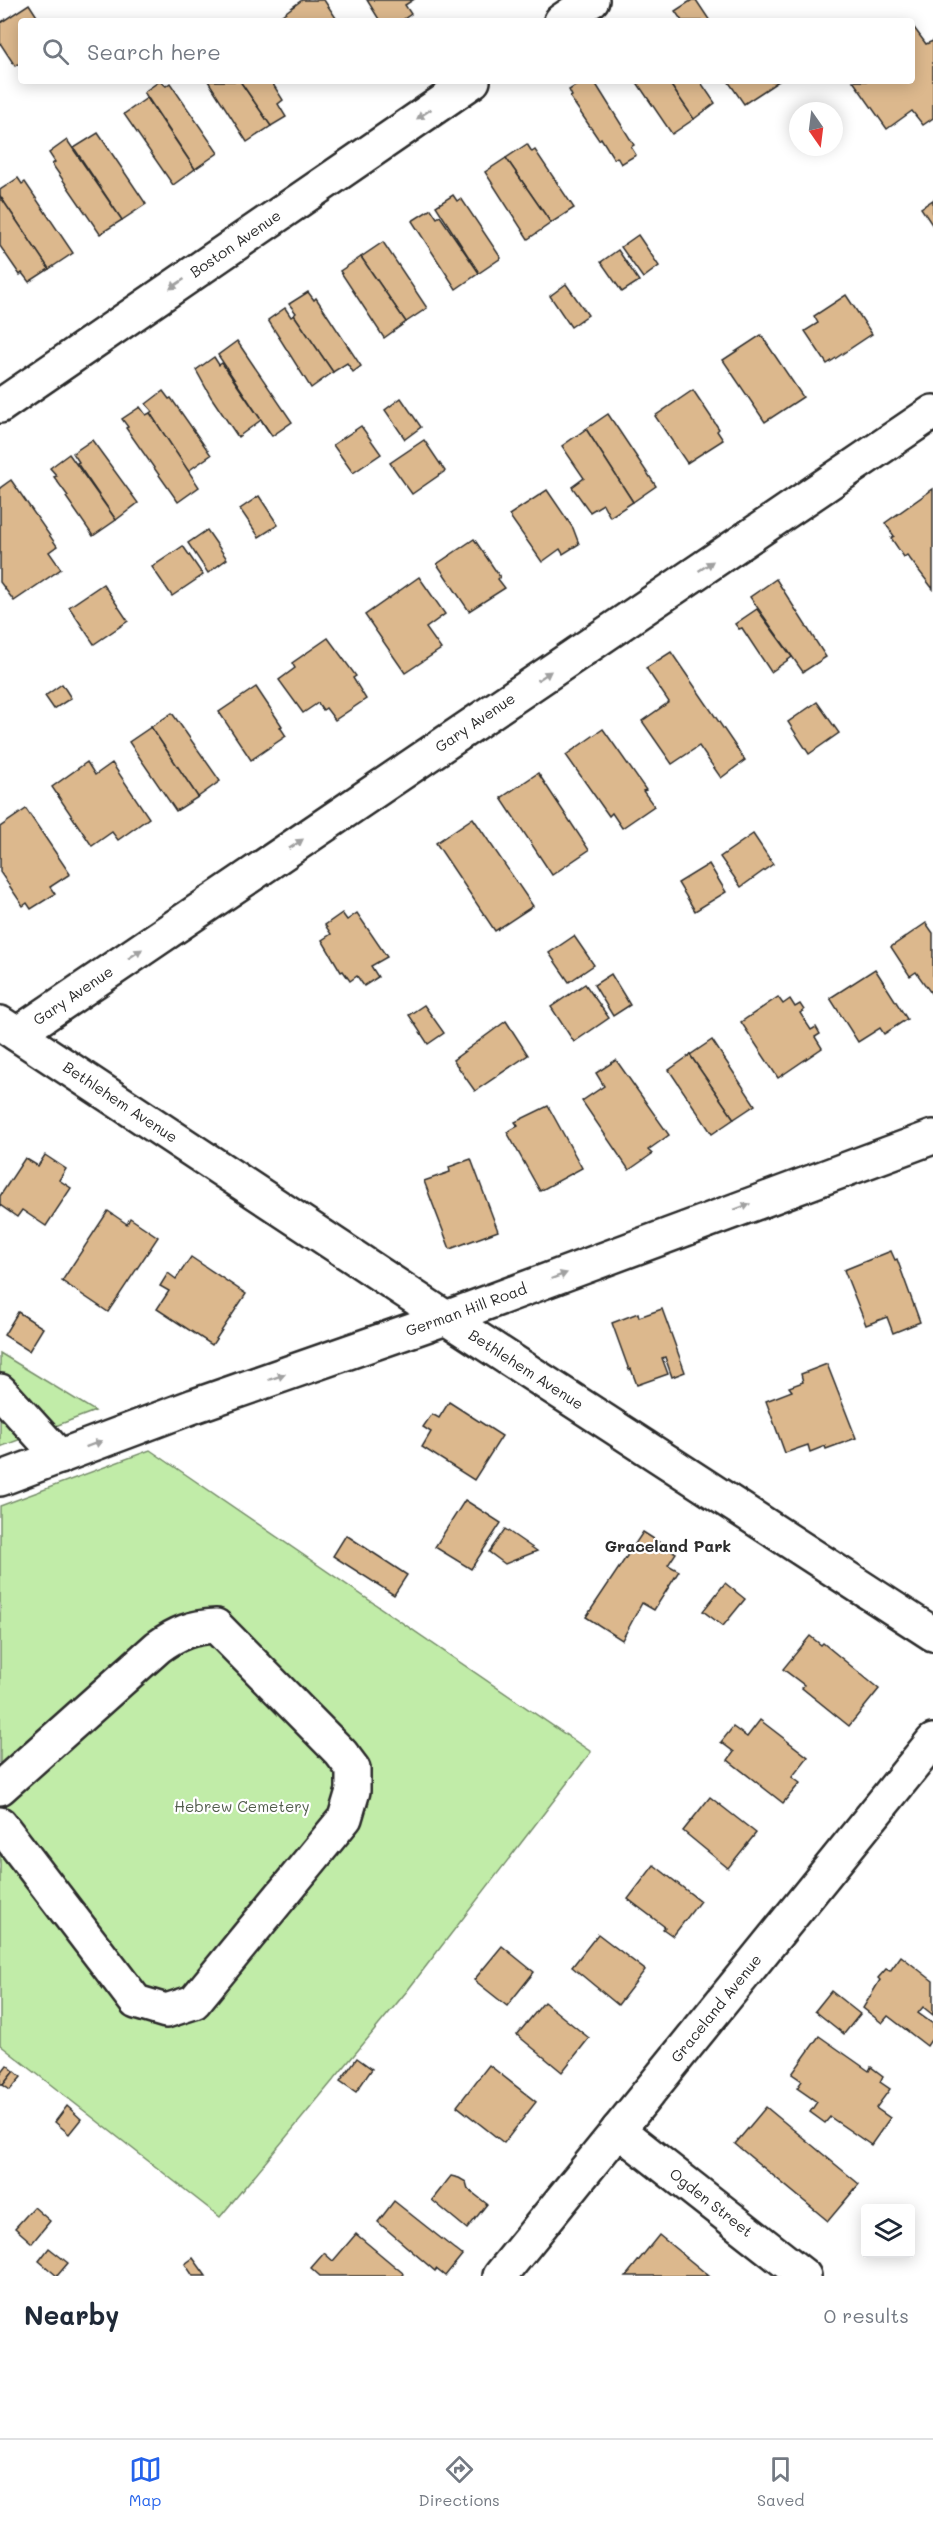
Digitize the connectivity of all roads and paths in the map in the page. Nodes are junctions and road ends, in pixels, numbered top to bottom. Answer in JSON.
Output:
{"nodes":[{"id":1,"x":592,"y":0,"type":"edge"},
{"id":2,"x":565,"y":18,"type":"edge"},
{"id":3,"x":469,"y":84,"type":"edge"},
{"id":4,"x":0,"y":406,"type":"edge"},
{"id":5,"x":933,"y":412,"type":"edge"},
{"id":6,"x":8,"y":1028,"type":"edge"},
{"id":7,"x":933,"y":1137,"type":"edge"},
{"id":8,"x":446,"y":1318,"type":"junction"},
{"id":9,"x":0,"y":1391,"type":"edge"},
{"id":10,"x":60,"y":1457,"type":"junction"},
{"id":11,"x":0,"y":1479,"type":"edge"},
{"id":12,"x":933,"y":1634,"type":"edge"},
{"id":13,"x":933,"y":1741,"type":"edge"},
{"id":14,"x":0,"y":1788,"type":"edge"},
{"id":15,"x":0,"y":1824,"type":"edge"},
{"id":16,"x":618,"y":2130,"type":"junction"},
{"id":17,"x":500,"y":2276,"type":"edge"},
{"id":18,"x":804,"y":2276,"type":"edge"}],
"edges":[{"from":1,"to":2,"type":"street"},
{"from":3,"to":4,"type":"street","name":"Boston Avenue","one_way":true},
{"from":6,"to":5,"type":"street","name":"Gary Avenue","one_way":true},
{"from":6,"to":8,"type":"street","name":"Bethlehem Avenue"},
{"from":8,"to":7,"type":"street","name":"German Hill Road","one_way":true},
{"from":10,"to":8,"type":"street","name":"German Hill Road","one_way":true},
{"from":8,"to":12,"type":"street","name":"Bethlehem Avenue"},
{"from":9,"to":10,"type":"street"},
{"from":10,"to":11,"type":"street","name":"German Hill Road"},
{"from":13,"to":16,"type":"street","name":"Graceland Avenue"},
{"from":14,"to":15,"type":"street"},
{"from":16,"to":17,"type":"street","name":"Graceland Avenue"},
{"from":16,"to":18,"type":"street","name":"Ogden Street"}]}
